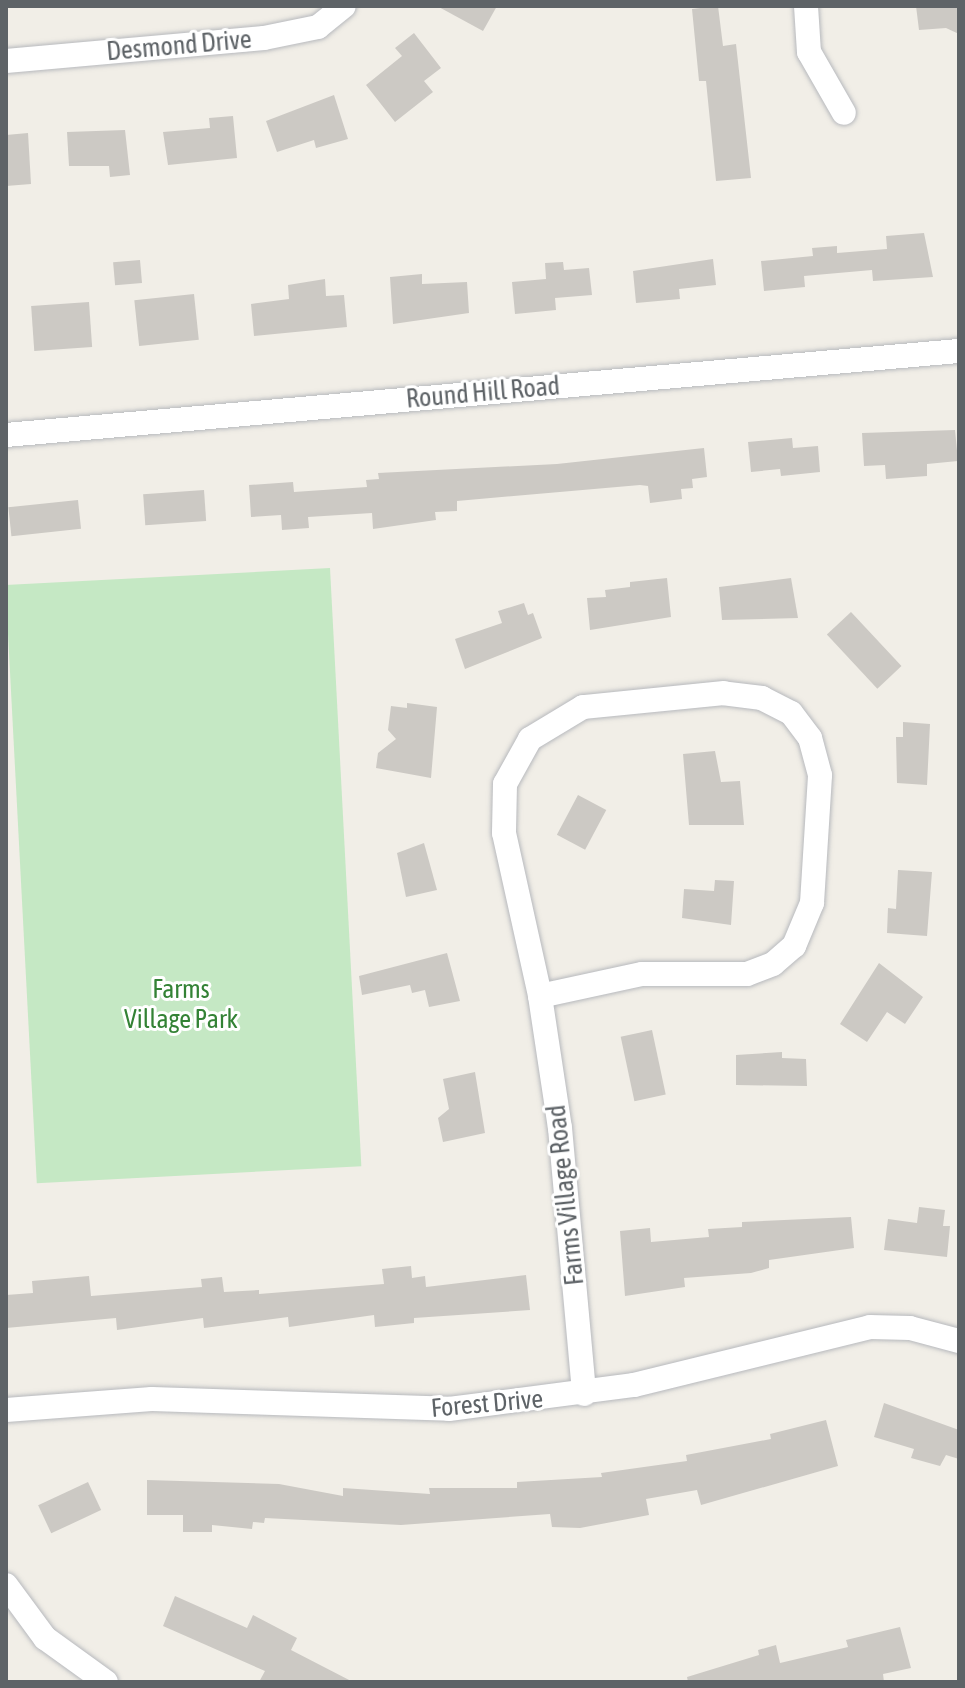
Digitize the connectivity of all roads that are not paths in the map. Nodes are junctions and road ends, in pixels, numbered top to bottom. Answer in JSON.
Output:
{"nodes":[{"id":1,"x":344,"y":6,"type":"edge"},
{"id":2,"x":806,"y":6,"type":"edge"},
{"id":3,"x":6,"y":61,"type":"edge"},
{"id":4,"x":844,"y":113,"type":"dead end"},
{"id":5,"x":959,"y":351,"type":"edge"},
{"id":6,"x":6,"y":435,"type":"edge"},
{"id":7,"x":540,"y":996,"type":"junction"},
{"id":8,"x":959,"y":1341,"type":"edge"},
{"id":9,"x":584,"y":1394,"type":"junction"},
{"id":10,"x":6,"y":1410,"type":"edge"},
{"id":11,"x":6,"y":1585,"type":"edge"},
{"id":12,"x":106,"y":1682,"type":"edge"}],
"edges":[{"from":1,"to":3,"type":"street","name":"Desmond Drive"},
{"from":2,"to":4,"type":"street"},
{"from":5,"to":6,"type":"street","name":"Round Hill Road"},
{"from":7,"to":7,"type":"street","name":"Farms Village Road"},
{"from":7,"to":9,"type":"street","name":"Farms Village Road"},
{"from":8,"to":9,"type":"street","name":"Forest Drive"},
{"from":9,"to":10,"type":"street","name":"Forest Drive"},
{"from":11,"to":12,"type":"street"}]}
